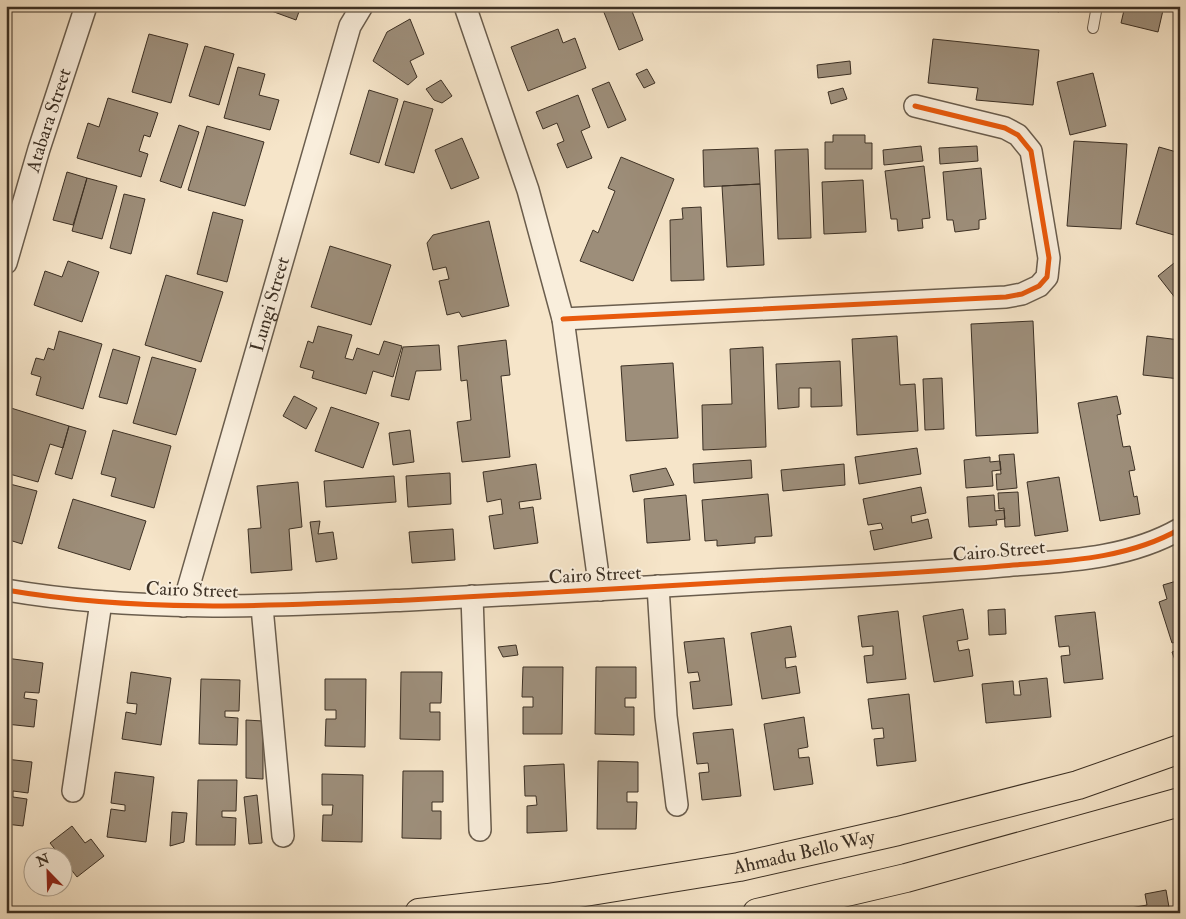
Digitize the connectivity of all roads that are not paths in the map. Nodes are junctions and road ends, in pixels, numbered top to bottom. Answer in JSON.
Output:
{"nodes":[{"id":1,"x":86,"y":6,"type":"edge"},
{"id":2,"x":362,"y":6,"type":"edge"},
{"id":3,"x":464,"y":6,"type":"edge"},
{"id":4,"x":1097,"y":6,"type":"edge"},
{"id":5,"x":1093,"y":28,"type":"dead end"},
{"id":6,"x":914,"y":106,"type":"dead end"},
{"id":7,"x":6,"y":263,"type":"edge"},
{"id":8,"x":564,"y":319,"type":"junction"},
{"id":9,"x":1180,"y":529,"type":"edge"},
{"id":10,"x":658,"y":586,"type":"junction"},
{"id":11,"x":6,"y":590,"type":"edge"},
{"id":12,"x":600,"y":590,"type":"junction"},
{"id":13,"x":472,"y":596,"type":"junction"},
{"id":14,"x":101,"y":602,"type":"junction"},
{"id":15,"x":183,"y":606,"type":"junction"},
{"id":16,"x":262,"y":607,"type":"junction"},
{"id":17,"x":1180,"y":749,"type":"edge"},
{"id":18,"x":73,"y":791,"type":"dead end"},
{"id":19,"x":1180,"y":802,"type":"edge"},
{"id":20,"x":677,"y":805,"type":"dead end"},
{"id":21,"x":480,"y":830,"type":"dead end"},
{"id":22,"x":283,"y":836,"type":"dead end"},
{"id":23,"x":419,"y":913,"type":"edge"},
{"id":24,"x":757,"y":913,"type":"edge"}],
"edges":[{"from":1,"to":7,"type":"street","name":"Atabara Street"},
{"from":2,"to":15,"type":"street","name":"Lungi Street"},
{"from":3,"to":8,"type":"street"},
{"from":4,"to":5,"type":"lane"},
{"from":6,"to":8,"type":"street"},
{"from":8,"to":12,"type":"street"},
{"from":9,"to":10,"type":"street","name":"Cairo Street"},
{"from":10,"to":12,"type":"street","name":"Cairo Street"},
{"from":10,"to":20,"type":"street"},
{"from":11,"to":14,"type":"street","name":"Cairo Street"},
{"from":12,"to":13,"type":"street","name":"Cairo Street"},
{"from":13,"to":16,"type":"street","name":"Cairo Street"},
{"from":13,"to":21,"type":"street"},
{"from":14,"to":15,"type":"street","name":"Cairo Street"},
{"from":14,"to":18,"type":"street"},
{"from":15,"to":16,"type":"street","name":"Cairo Street"},
{"from":16,"to":22,"type":"street"},
{"from":17,"to":23,"type":"main road","name":"Ahmadu Bello Way"},
{"from":19,"to":24,"type":"main road"}]}
